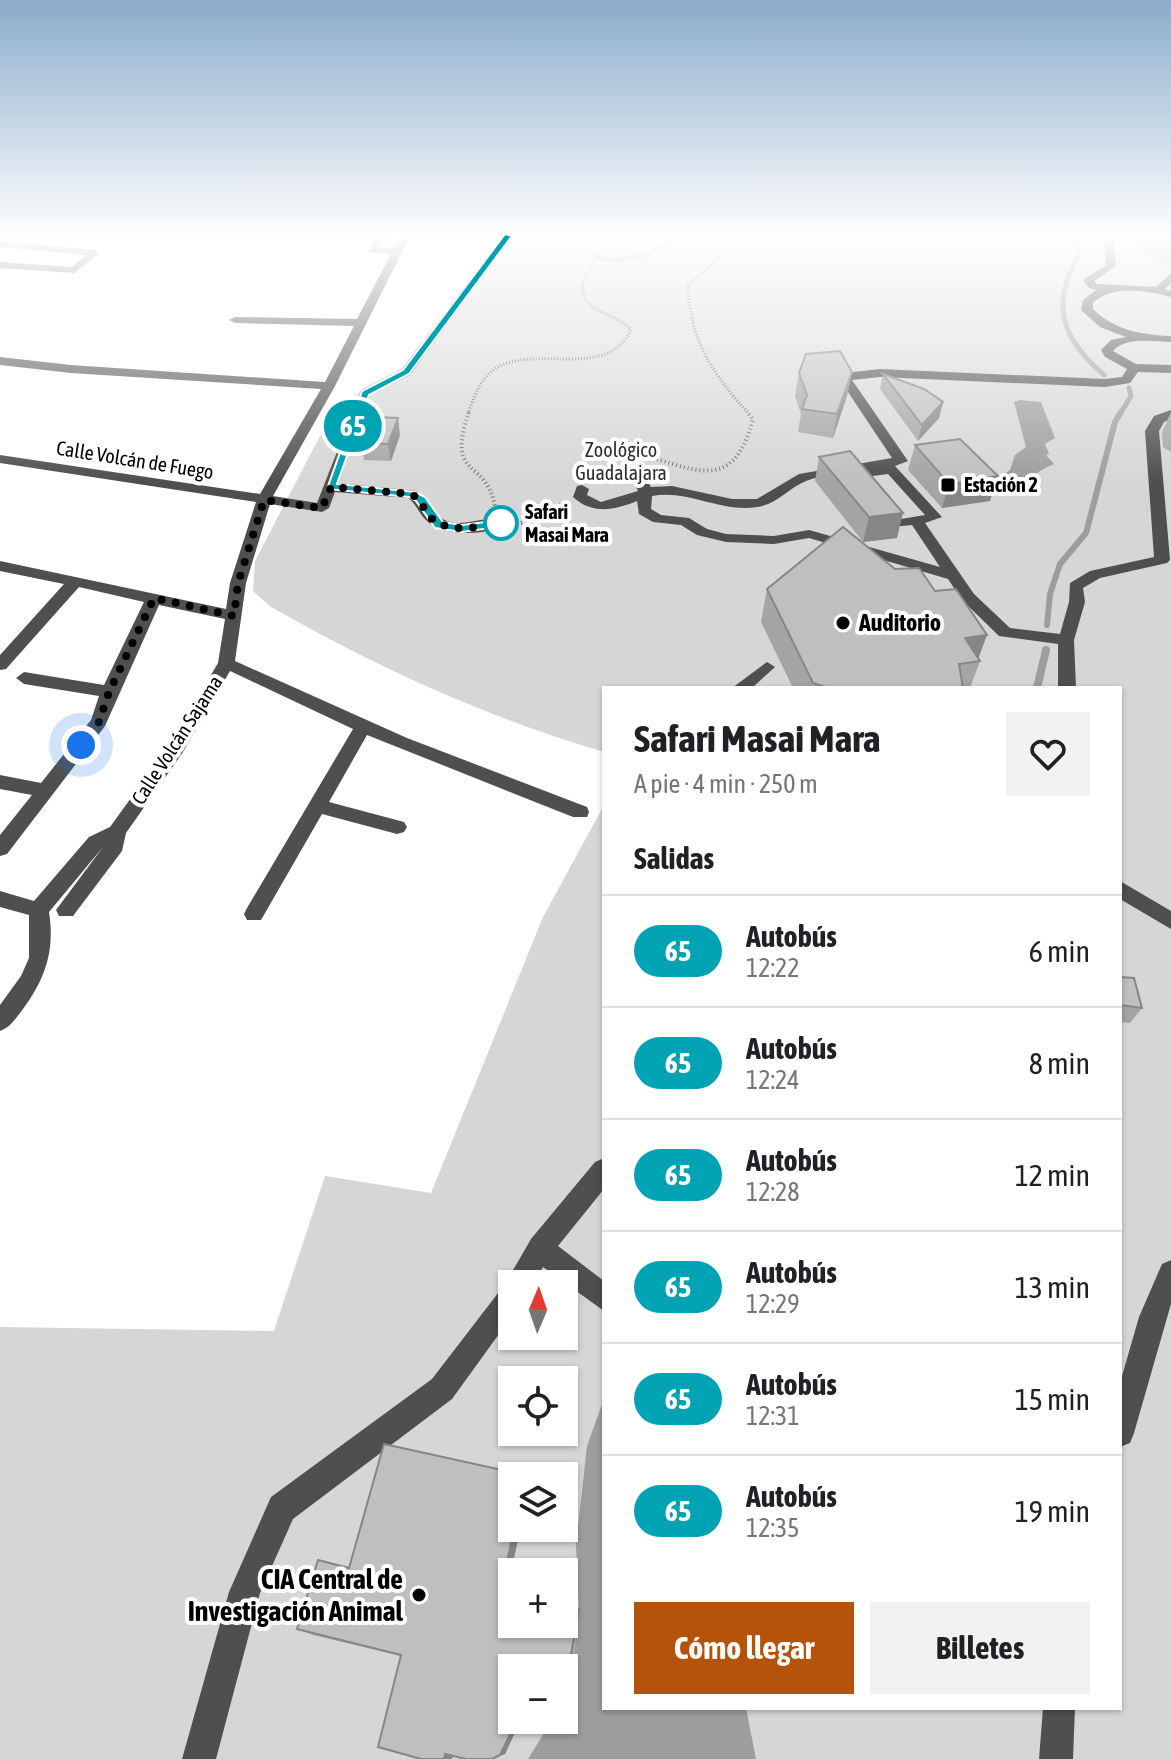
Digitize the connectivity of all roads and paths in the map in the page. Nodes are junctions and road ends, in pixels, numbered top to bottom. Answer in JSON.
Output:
{"nodes":[{"id":1,"x":363,"y":318,"type":"edge"},
{"id":2,"x":446,"y":318,"type":"edge"},
{"id":3,"x":616,"y":318,"type":"edge"},
{"id":4,"x":689,"y":318,"type":"edge"},
{"id":5,"x":1097,"y":318,"type":"edge"},
{"id":6,"x":235,"y":320,"type":"dead end"},
{"id":7,"x":361,"y":323,"type":"junction"},
{"id":8,"x":1144,"y":339,"type":"junction"},
{"id":9,"x":1171,"y":339,"type":"edge"},
{"id":10,"x":1171,"y":349,"type":"edge"},
{"id":11,"x":0,"y":361,"type":"edge"},
{"id":12,"x":1134,"y":368,"type":"junction"},
{"id":13,"x":1171,"y":369,"type":"edge"},
{"id":14,"x":329,"y":386,"type":"junction"},
{"id":15,"x":1171,"y":414,"type":"edge"},
{"id":16,"x":620,"y":452,"type":"dead end"},
{"id":17,"x":0,"y":459,"type":"edge"},
{"id":18,"x":871,"y":469,"type":"junction"},
{"id":19,"x":597,"y":472,"type":"dead end"},
{"id":20,"x":331,"y":487,"type":"junction"},
{"id":21,"x":582,"y":489,"type":"dead end"},
{"id":22,"x":645,"y":492,"type":"junction"},
{"id":23,"x":567,"y":498,"type":"dead end"},
{"id":24,"x":264,"y":500,"type":"junction"},
{"id":25,"x":916,"y":520,"type":"junction"},
{"id":26,"x":501,"y":523,"type":"junction"},
{"id":27,"x":0,"y":566,"type":"edge"},
{"id":28,"x":952,"y":575,"type":"junction"},
{"id":29,"x":75,"y":582,"type":"junction"},
{"id":30,"x":154,"y":598,"type":"junction"},
{"id":31,"x":234,"y":616,"type":"junction"},
{"id":32,"x":1066,"y":640,"type":"junction"},
{"id":33,"x":226,"y":663,"type":"junction"},
{"id":34,"x":0,"y":665,"type":"edge"},
{"id":35,"x":767,"y":667,"type":"dead end"},
{"id":36,"x":24,"y":678,"type":"dead end"},
{"id":37,"x":743,"y":686,"type":"edge"},
{"id":38,"x":1067,"y":686,"type":"edge"},
{"id":39,"x":109,"y":692,"type":"junction"},
{"id":40,"x":362,"y":728,"type":"junction"},
{"id":41,"x":0,"y":782,"type":"edge"},
{"id":42,"x":45,"y":791,"type":"junction"},
{"id":43,"x":317,"y":806,"type":"junction"},
{"id":44,"x":580,"y":812,"type":"dead end"},
{"id":45,"x":397,"y":827,"type":"dead end"},
{"id":46,"x":117,"y":832,"type":"junction"},
{"id":47,"x":0,"y":849,"type":"edge"},
{"id":48,"x":1125,"y":896,"type":"edge"},
{"id":49,"x":0,"y":899,"type":"edge"},
{"id":50,"x":66,"y":910,"type":"dead end"},
{"id":51,"x":254,"y":914,"type":"dead end"},
{"id":52,"x":40,"y":917,"type":"junction"},
{"id":53,"x":1171,"y":921,"type":"edge"},
{"id":54,"x":0,"y":1021,"type":"edge"},
{"id":55,"x":602,"y":1172,"type":"edge"},
{"id":56,"x":540,"y":1248,"type":"junction"},
{"id":57,"x":527,"y":1270,"type":"edge"},
{"id":58,"x":1171,"y":1273,"type":"edge"},
{"id":59,"x":602,"y":1296,"type":"edge"},
{"id":60,"x":498,"y":1313,"type":"edge"},
{"id":61,"x":1122,"y":1426,"type":"edge"},
{"id":62,"x":1059,"y":1710,"type":"edge"},
{"id":63,"x":199,"y":1759,"type":"edge"},
{"id":64,"x":1056,"y":1759,"type":"edge"}],
"edges":[{"from":1,"to":7,"type":"street","name":"Calle Volcán Sajama"},
{"from":2,"to":20,"type":"street"},
{"from":3,"to":26,"type":"path"},
{"from":4,"to":16,"type":"path"},
{"from":5,"to":8,"type":"street"},
{"from":6,"to":7,"type":"street"},
{"from":7,"to":14,"type":"street","name":"Calle Volcán Sajama"},
{"from":8,"to":9,"type":"street"},
{"from":8,"to":10,"type":"street"},
{"from":8,"to":12,"type":"street"},
{"from":11,"to":14,"type":"street"},
{"from":12,"to":13,"type":"street"},
{"from":12,"to":18,"type":"street"},
{"from":14,"to":24,"type":"street","name":"Calle Volcán Sajama"},
{"from":15,"to":32,"type":"street"},
{"from":17,"to":24,"type":"street","name":"Calle Volcán de Fuego"},
{"from":18,"to":22,"type":"street"},
{"from":18,"to":25,"type":"street"},
{"from":18,"to":25,"type":"street"},
{"from":19,"to":22,"type":"street"},
{"from":20,"to":24,"type":"street","name":"Calle Volcán de Fuego"},
{"from":20,"to":26,"type":"street"},
{"from":21,"to":22,"type":"street"},
{"from":22,"to":28,"type":"street"},
{"from":23,"to":26,"type":"path"},
{"from":24,"to":31,"type":"street","name":"Calle Volcán Sajama"},
{"from":25,"to":28,"type":"street"},
{"from":27,"to":29,"type":"street"},
{"from":28,"to":32,"type":"street"},
{"from":29,"to":30,"type":"street"},
{"from":29,"to":34,"type":"street"},
{"from":30,"to":31,"type":"street"},
{"from":30,"to":39,"type":"street"},
{"from":31,"to":33,"type":"street","name":"Calle Volcán Sajama"},
{"from":32,"to":38,"type":"street"},
{"from":33,"to":40,"type":"street"},
{"from":33,"to":46,"type":"street","name":"Calle Volcán Sajama"},
{"from":35,"to":37,"type":"street"},
{"from":36,"to":39,"type":"street"},
{"from":39,"to":42,"type":"street"},
{"from":40,"to":43,"type":"street"},
{"from":40,"to":44,"type":"street"},
{"from":41,"to":42,"type":"street"},
{"from":42,"to":47,"type":"street"},
{"from":43,"to":45,"type":"street"},
{"from":43,"to":51,"type":"street"},
{"from":46,"to":50,"type":"street"},
{"from":46,"to":52,"type":"street","name":"Calle Volcán Sajama"},
{"from":48,"to":53,"type":"street"},
{"from":49,"to":52,"type":"street"},
{"from":52,"to":54,"type":"street"},
{"from":55,"to":56,"type":"street"},
{"from":56,"to":57,"type":"street"},
{"from":56,"to":59,"type":"street"},
{"from":58,"to":61,"type":"street"},
{"from":60,"to":63,"type":"street"},
{"from":62,"to":64,"type":"street"}]}
